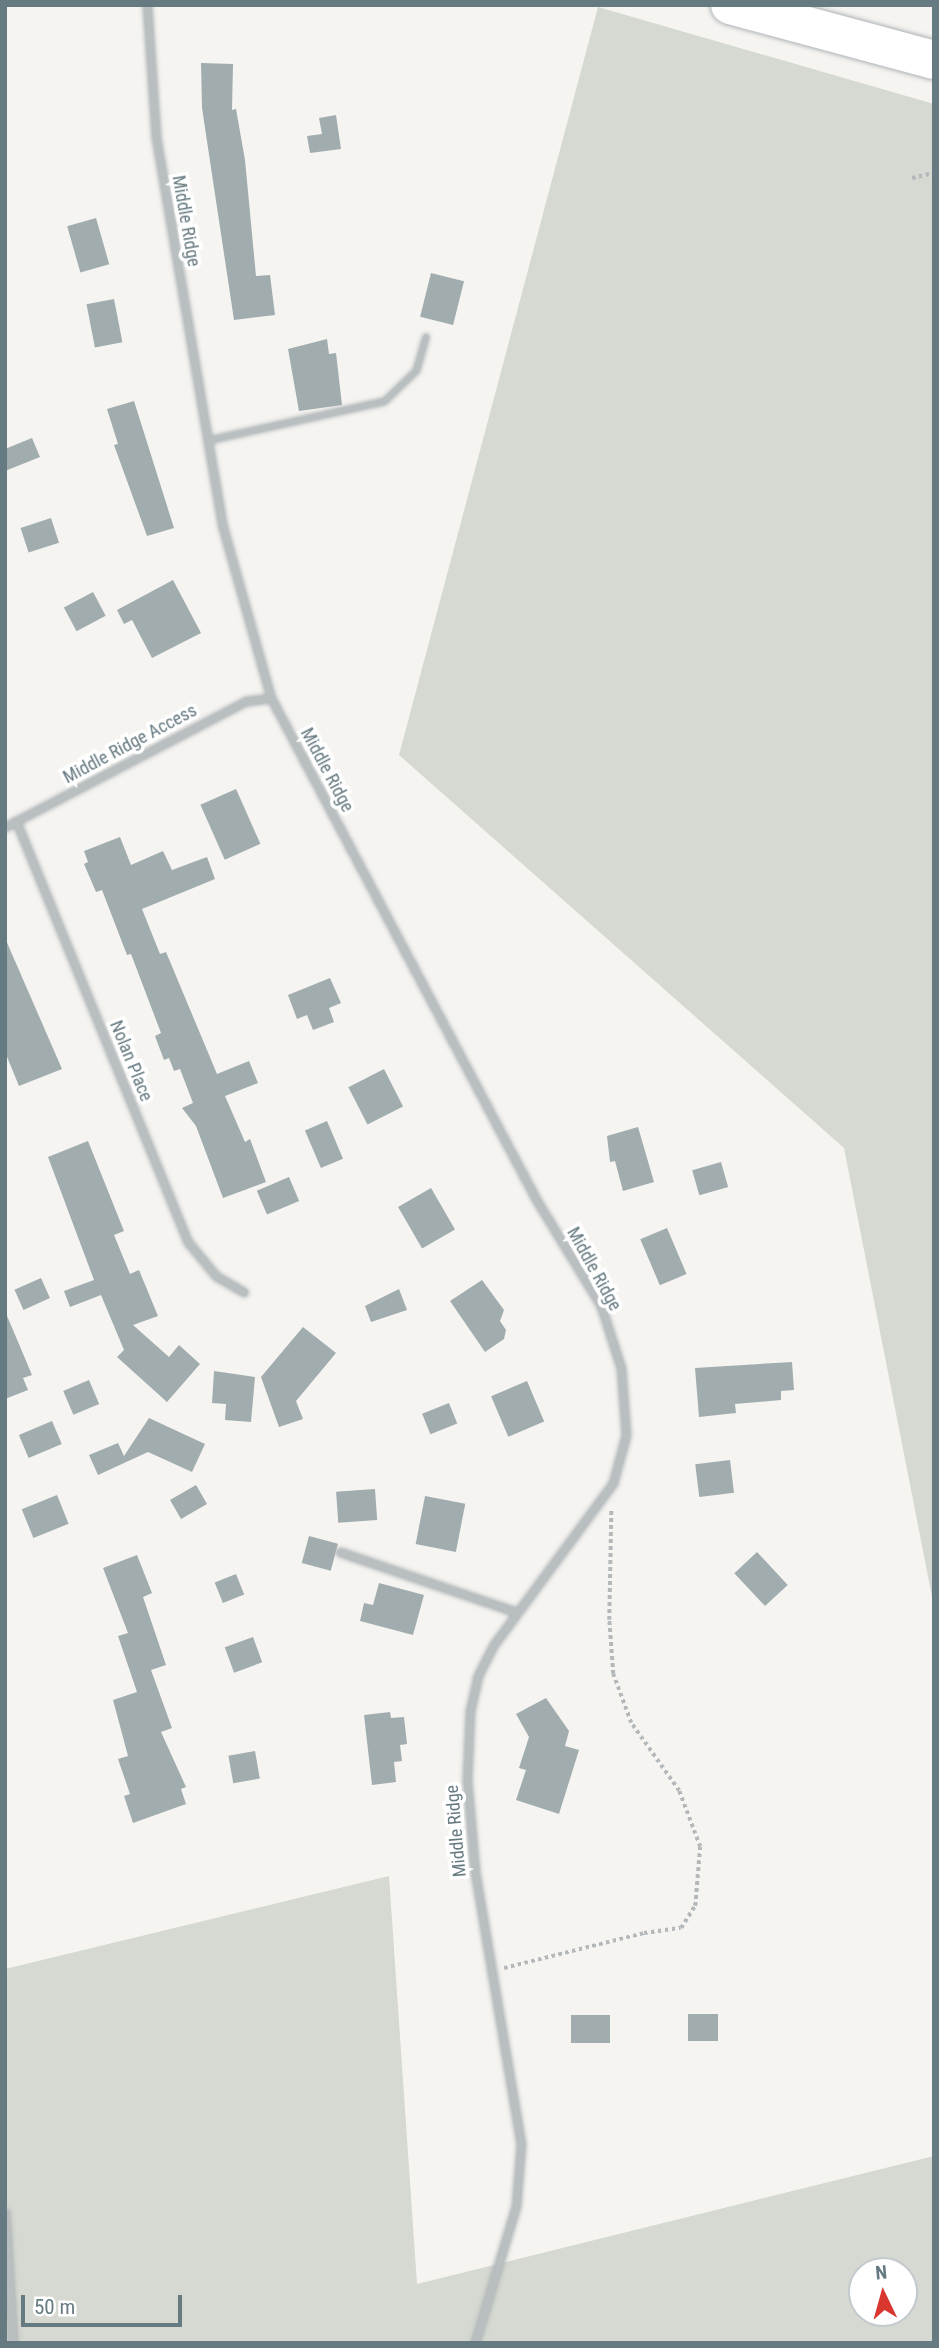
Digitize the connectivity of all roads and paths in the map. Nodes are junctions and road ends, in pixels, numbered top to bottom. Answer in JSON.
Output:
{"nodes":[{"id":1,"x":147,"y":5,"type":"edge"},
{"id":2,"x":730,"y":5,"type":"edge"},
{"id":3,"x":878,"y":46,"type":"junction"},
{"id":4,"x":934,"y":60,"type":"edge"},
{"id":5,"x":934,"y":70,"type":"edge"},
{"id":6,"x":934,"y":173,"type":"edge"},
{"id":7,"x":912,"y":178,"type":"dead end"},
{"id":8,"x":426,"y":336,"type":"dead end"},
{"id":9,"x":208,"y":440,"type":"junction"},
{"id":10,"x":271,"y":698,"type":"junction"},
{"id":11,"x":16,"y":821,"type":"junction"},
{"id":12,"x":5,"y":827,"type":"edge"},
{"id":13,"x":244,"y":1292,"type":"dead end"},
{"id":14,"x":609,"y":1488,"type":"junction"},
{"id":15,"x":340,"y":1552,"type":"dead end"},
{"id":16,"x":516,"y":1612,"type":"junction"},
{"id":17,"x":492,"y":1971,"type":"junction"},
{"id":18,"x":5,"y":2213,"type":"edge"},
{"id":19,"x":13,"y":2343,"type":"edge"},
{"id":20,"x":475,"y":2343,"type":"edge"}],
"edges":[{"from":1,"to":9,"type":"street","name":"Middle Ridge"},
{"from":2,"to":3,"type":"highway"},
{"from":3,"to":4,"type":"highway"},
{"from":3,"to":5,"type":"highway"},
{"from":6,"to":7,"type":"path"},
{"from":8,"to":9,"type":"lane"},
{"from":9,"to":10,"type":"street","name":"Middle Ridge"},
{"from":10,"to":11,"type":"street","name":"Middle Ridge Access"},
{"from":10,"to":14,"type":"street","name":"Middle Ridge"},
{"from":11,"to":12,"type":"street","name":"Middle Ridge Access"},
{"from":11,"to":13,"type":"street","name":"Nolan Place"},
{"from":14,"to":16,"type":"street","name":"Middle Ridge"},
{"from":14,"to":17,"type":"path"},
{"from":15,"to":16,"type":"street"},
{"from":16,"to":17,"type":"street","name":"Middle Ridge"},
{"from":17,"to":20,"type":"street","name":"Middle Ridge"},
{"from":18,"to":19,"type":"street"}]}
